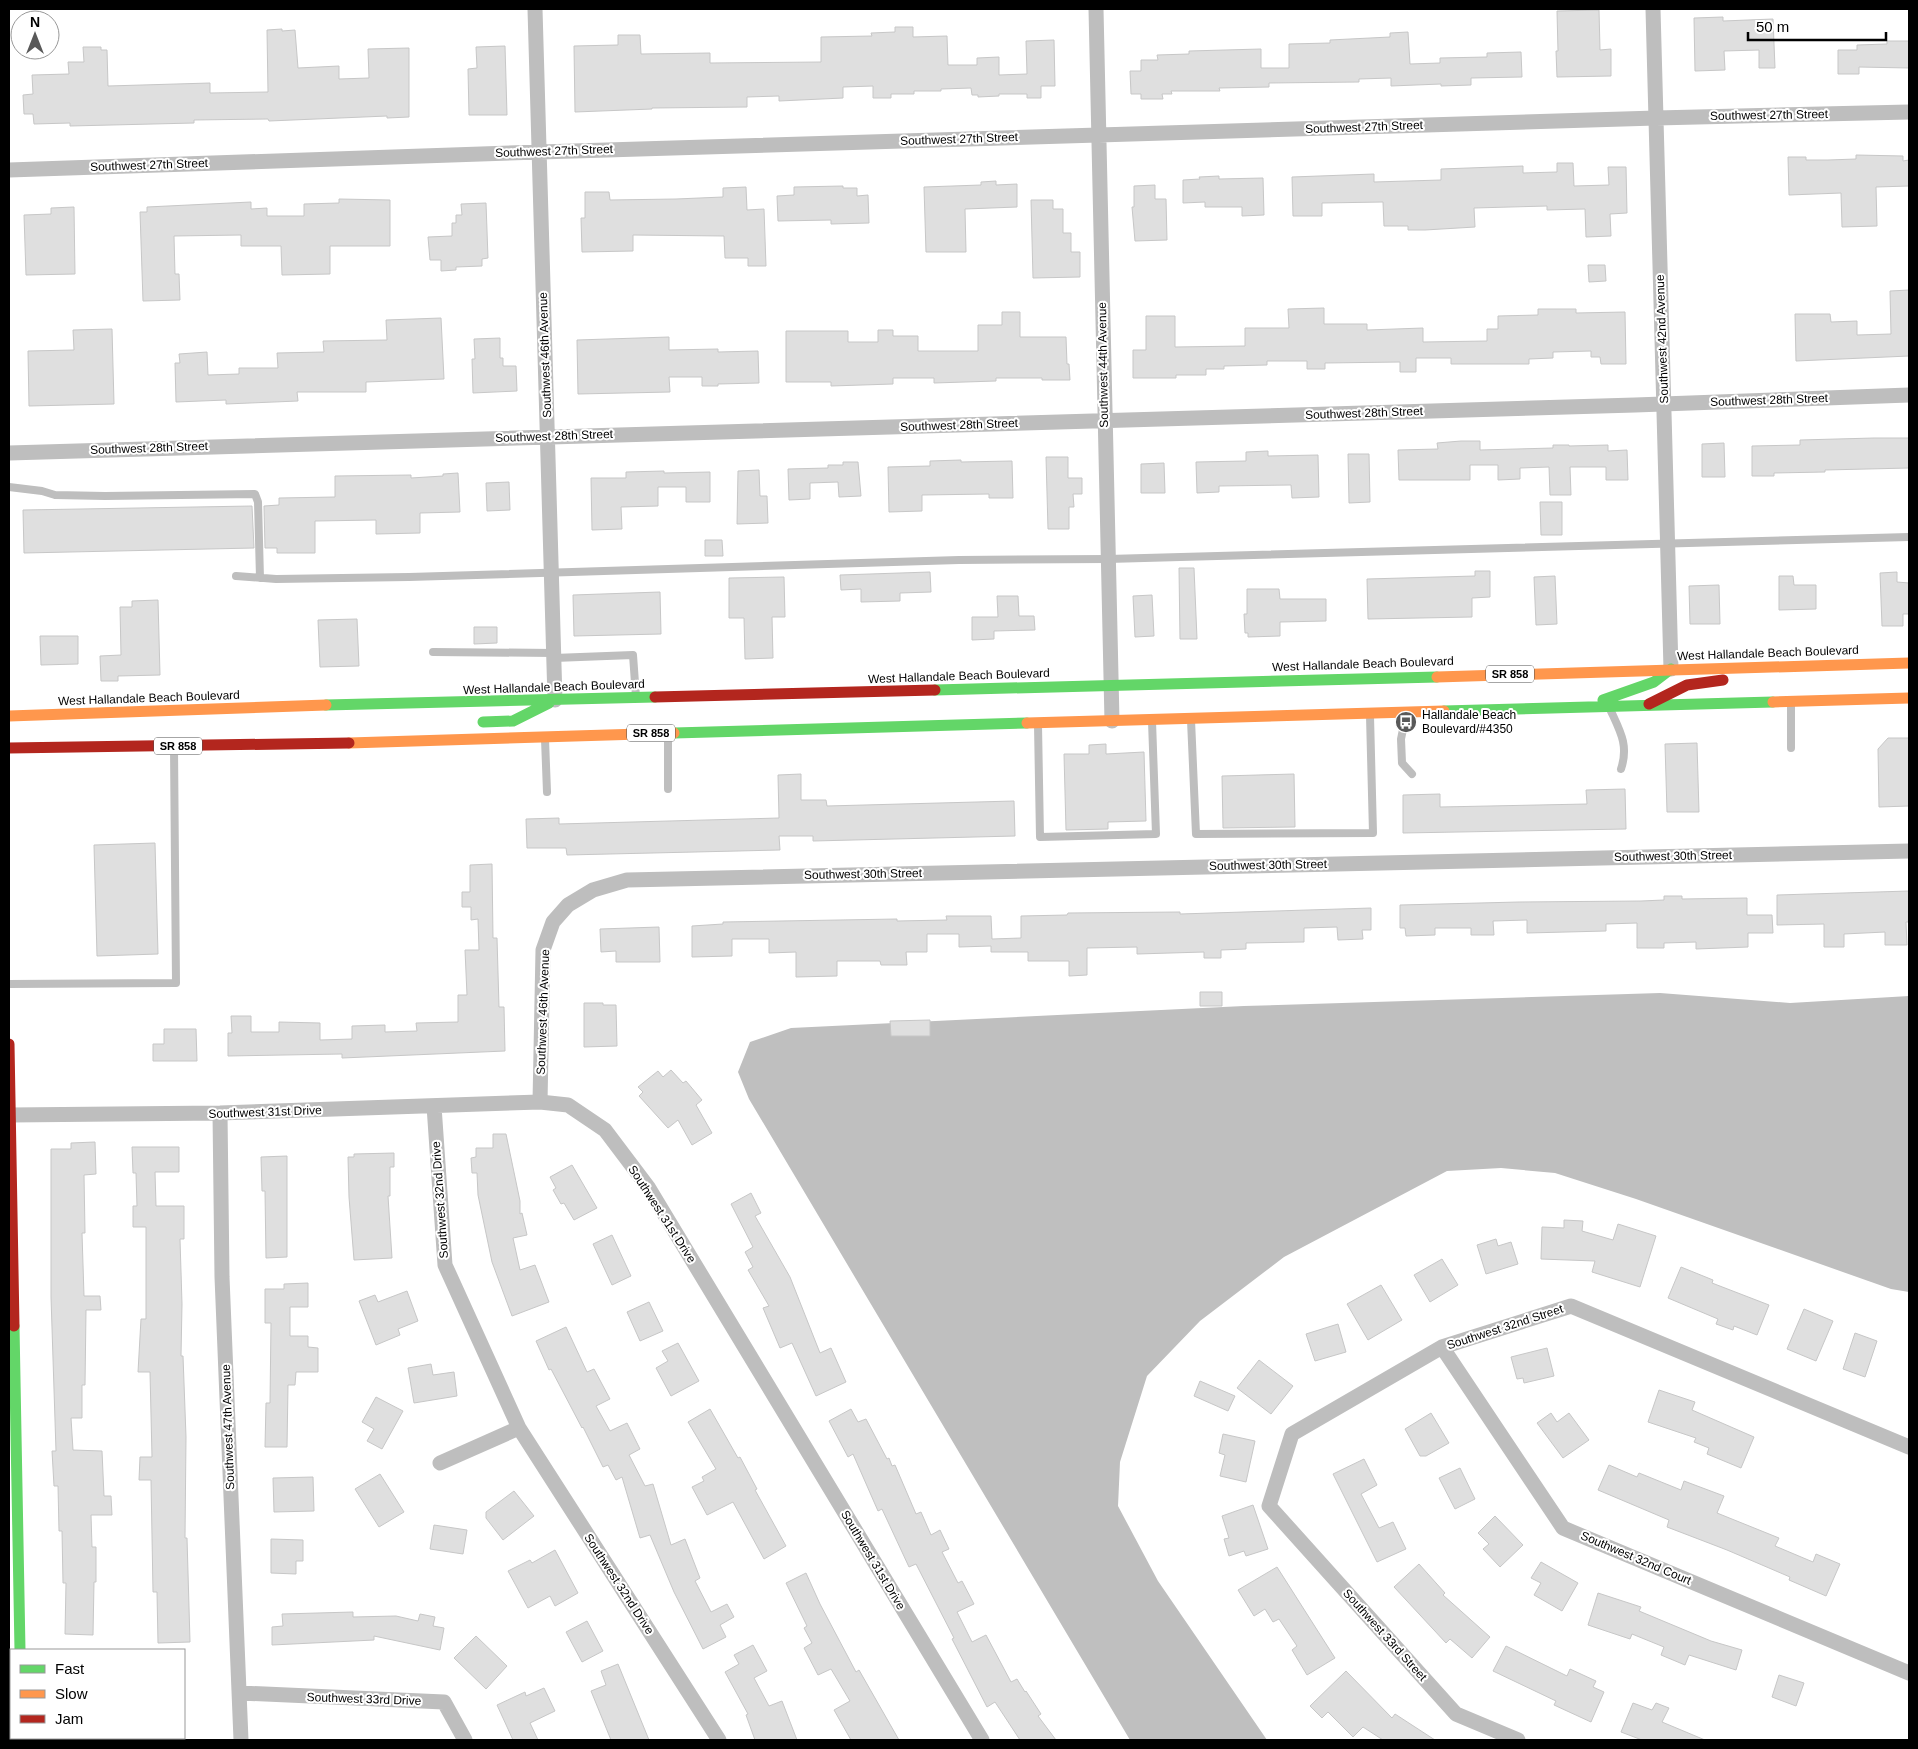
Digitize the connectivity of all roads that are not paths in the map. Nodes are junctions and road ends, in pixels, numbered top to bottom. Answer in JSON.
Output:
{"nodes":[{"id":1,"x":535,"y":9,"type":"edge"},
{"id":2,"x":1096,"y":9,"type":"edge"},
{"id":3,"x":1653,"y":9,"type":"edge"},
{"id":4,"x":1909,"y":112,"type":"edge"},
{"id":5,"x":1656,"y":118,"type":"junction"},
{"id":6,"x":1098,"y":135,"type":"junction"},
{"id":7,"x":540,"y":152,"type":"junction"},
{"id":8,"x":9,"y":170,"type":"edge"},
{"id":9,"x":1909,"y":395,"type":"edge"},
{"id":10,"x":1664,"y":404,"type":"junction"},
{"id":11,"x":1105,"y":421,"type":"junction"},
{"id":12,"x":547,"y":436,"type":"junction"},
{"id":13,"x":9,"y":453,"type":"edge"},
{"id":14,"x":9,"y":487,"type":"edge"},
{"id":15,"x":1909,"y":538,"type":"edge"},
{"id":16,"x":1668,"y":545,"type":"junction"},
{"id":17,"x":1108,"y":559,"type":"junction"},
{"id":18,"x":552,"y":574,"type":"junction"},
{"id":19,"x":236,"y":576,"type":"dead end"},
{"id":20,"x":260,"y":578,"type":"junction"},
{"id":21,"x":434,"y":652,"type":"dead end"},
{"id":22,"x":554,"y":656,"type":"junction"},
{"id":23,"x":1909,"y":663,"type":"edge"},
{"id":24,"x":1852,"y":664,"type":"junction"},
{"id":25,"x":1671,"y":669,"type":"junction"},
{"id":26,"x":1111,"y":686,"type":"junction"},
{"id":27,"x":737,"y":696,"type":"junction"},
{"id":28,"x":636,"y":698,"type":"junction"},
{"id":29,"x":1909,"y":698,"type":"edge"},
{"id":30,"x":555,"y":700,"type":"junction"},
{"id":31,"x":1791,"y":702,"type":"junction"},
{"id":32,"x":1644,"y":706,"type":"junction"},
{"id":33,"x":1609,"y":707,"type":"junction"},
{"id":34,"x":716,"y":708,"type":"dead end"},
{"id":35,"x":1574,"y":708,"type":"junction"},
{"id":36,"x":1407,"y":713,"type":"junction"},
{"id":37,"x":1370,"y":714,"type":"junction"},
{"id":38,"x":9,"y":716,"type":"edge"},
{"id":39,"x":1191,"y":719,"type":"junction"},
{"id":40,"x":1152,"y":720,"type":"junction"},
{"id":41,"x":1112,"y":721,"type":"junction"},
{"id":42,"x":474,"y":722,"type":"dead end"},
{"id":43,"x":1038,"y":723,"type":"junction"},
{"id":44,"x":575,"y":725,"type":"dead end"},
{"id":45,"x":370,"y":732,"type":"dead end"},
{"id":46,"x":668,"y":732,"type":"junction"},
{"id":47,"x":561,"y":735,"type":"junction"},
{"id":48,"x":545,"y":736,"type":"junction"},
{"id":49,"x":346,"y":742,"type":"junction"},
{"id":50,"x":174,"y":746,"type":"junction"},
{"id":51,"x":9,"y":748,"type":"edge"},
{"id":52,"x":1791,"y":748,"type":"dead end"},
{"id":53,"x":1621,"y":768,"type":"dead end"},
{"id":54,"x":1412,"y":774,"type":"dead end"},
{"id":55,"x":668,"y":789,"type":"dead end"},
{"id":56,"x":547,"y":792,"type":"dead end"},
{"id":57,"x":1909,"y":851,"type":"edge"},
{"id":58,"x":627,"y":880,"type":"joint"},
{"id":59,"x":9,"y":984,"type":"edge"},
{"id":60,"x":9,"y":1044,"type":"edge"},
{"id":61,"x":540,"y":1102,"type":"junction"},
{"id":62,"x":434,"y":1106,"type":"junction"},
{"id":63,"x":220,"y":1113,"type":"junction"},
{"id":64,"x":10,"y":1115,"type":"junction"},
{"id":65,"x":10,"y":1170,"type":"edge"},
{"id":66,"x":1442,"y":1347,"type":"junction"},
{"id":67,"x":519,"y":1428,"type":"junction"},
{"id":68,"x":1909,"y":1447,"type":"edge"},
{"id":69,"x":440,"y":1463,"type":"dead end"},
{"id":70,"x":1269,"y":1506,"type":"joint"},
{"id":71,"x":20,"y":1649,"type":"edge"},
{"id":72,"x":1909,"y":1673,"type":"edge"},
{"id":73,"x":240,"y":1693,"type":"junction"},
{"id":74,"x":241,"y":1740,"type":"edge"},
{"id":75,"x":466,"y":1740,"type":"edge"},
{"id":76,"x":719,"y":1740,"type":"edge"},
{"id":77,"x":982,"y":1740,"type":"edge"},
{"id":78,"x":1518,"y":1740,"type":"edge"}],
"edges":[{"from":1,"to":7,"type":"street","name":"Southwest 46th Avenue"},
{"from":2,"to":6,"type":"street","name":"Southwest 44th Avenue"},
{"from":3,"to":5,"type":"street","name":"Southwest 42nd Avenue"},
{"from":4,"to":5,"type":"street","name":"Southwest 27th Street"},
{"from":5,"to":6,"type":"street","name":"Southwest 27th Street"},
{"from":5,"to":10,"type":"street","name":"Southwest 42nd Avenue"},
{"from":6,"to":7,"type":"street","name":"Southwest 27th Street"},
{"from":6,"to":11,"type":"street","name":"Southwest 44th Avenue"},
{"from":7,"to":8,"type":"street","name":"Southwest 27th Street"},
{"from":7,"to":12,"type":"street","name":"Southwest 46th Avenue"},
{"from":9,"to":10,"type":"street","name":"Southwest 28th Street"},
{"from":10,"to":11,"type":"street","name":"Southwest 28th Street"},
{"from":10,"to":16,"type":"street","name":"Southwest 42nd Avenue"},
{"from":11,"to":12,"type":"street","name":"Southwest 28th Street"},
{"from":11,"to":17,"type":"street","name":"Southwest 44th Avenue"},
{"from":12,"to":13,"type":"street","name":"Southwest 28th Street"},
{"from":12,"to":18,"type":"street","name":"Southwest 46th Avenue"},
{"from":14,"to":20,"type":"lane"},
{"from":15,"to":16,"type":"lane"},
{"from":16,"to":17,"type":"lane"},
{"from":16,"to":25,"type":"street","name":"Southwest 42nd Avenue"},
{"from":17,"to":18,"type":"lane"},
{"from":17,"to":26,"type":"street","name":"Southwest 44th Avenue"},
{"from":18,"to":20,"type":"lane"},
{"from":18,"to":22,"type":"street","name":"Southwest 46th Avenue"},
{"from":19,"to":20,"type":"lane"},
{"from":21,"to":22,"type":"lane"},
{"from":22,"to":28,"type":"lane"},
{"from":22,"to":30,"type":"street","name":"Southwest 46th Avenue"},
{"from":23,"to":24,"type":"main road","name":"West Hallandale Beach Boulevard","number":"SR 858"},
{"from":24,"to":25,"type":"main road","name":"West Hallandale Beach Boulevard","number":"SR 858"},
{"from":24,"to":32,"type":"main road"},
{"from":25,"to":26,"type":"main road","name":"West Hallandale Beach Boulevard","number":"SR 858"},
{"from":25,"to":35,"type":"main road"},
{"from":26,"to":27,"type":"main road","name":"West Hallandale Beach Boulevard","number":"SR 858"},
{"from":26,"to":41,"type":"street","name":"Southwest 44th Avenue"},
{"from":27,"to":28,"type":"main road","name":"West Hallandale Beach Boulevard","number":"SR 858"},
{"from":27,"to":34,"type":"main road"},
{"from":28,"to":30,"type":"main road","name":"West Hallandale Beach Boulevard","number":"SR 858"},
{"from":29,"to":31,"type":"main road","number":"SR 858"},
{"from":30,"to":38,"type":"main road","name":"West Hallandale Beach Boulevard","number":"SR 858"},
{"from":30,"to":42,"type":"main road"},
{"from":31,"to":32,"type":"main road","number":"SR 858"},
{"from":31,"to":52,"type":"lane"},
{"from":32,"to":33,"type":"main road","number":"SR 858"},
{"from":33,"to":35,"type":"main road","number":"SR 858"},
{"from":33,"to":53,"type":"lane"},
{"from":35,"to":36,"type":"main road","number":"SR 858"},
{"from":36,"to":37,"type":"main road","number":"SR 858"},
{"from":36,"to":54,"type":"lane"},
{"from":37,"to":39,"type":"main road","number":"SR 858"},
{"from":37,"to":39,"type":"lane"},
{"from":39,"to":40,"type":"main road","number":"SR 858"},
{"from":40,"to":41,"type":"main road","number":"SR 858"},
{"from":40,"to":43,"type":"lane"},
{"from":41,"to":43,"type":"main road","number":"SR 858"},
{"from":43,"to":46,"type":"main road","number":"SR 858"},
{"from":44,"to":47,"type":"main road"},
{"from":45,"to":49,"type":"main road"},
{"from":46,"to":47,"type":"main road","number":"SR 858"},
{"from":46,"to":55,"type":"lane"},
{"from":47,"to":48,"type":"main road","number":"SR 858"},
{"from":48,"to":49,"type":"main road","number":"SR 858"},
{"from":48,"to":56,"type":"lane"},
{"from":49,"to":50,"type":"main road","number":"SR 858"},
{"from":50,"to":51,"type":"main road","number":"SR 858"},
{"from":50,"to":59,"type":"lane"},
{"from":57,"to":58,"type":"street","name":"Southwest 30th Street"},
{"from":58,"to":61,"type":"street","name":"Southwest 46th Avenue"},
{"from":60,"to":64,"type":"main road"},
{"from":61,"to":62,"type":"street","name":"Southwest 31st Drive"},
{"from":61,"to":77,"type":"street","name":"Southwest 31st Drive"},
{"from":62,"to":63,"type":"street","name":"Southwest 31st Drive"},
{"from":62,"to":67,"type":"street","name":"Southwest 32nd Drive"},
{"from":63,"to":64,"type":"street","name":"Southwest 31st Drive"},
{"from":63,"to":73,"type":"street","name":"Southwest 47th Avenue"},
{"from":64,"to":65,"type":"main road"},
{"from":65,"to":71,"type":"main road"},
{"from":66,"to":68,"type":"street","name":"Southwest 32nd Street"},
{"from":66,"to":70,"type":"street","name":"Southwest 32nd Street"},
{"from":66,"to":72,"type":"street","name":"Southwest 32nd Court"},
{"from":67,"to":69,"type":"street"},
{"from":67,"to":76,"type":"street","name":"Southwest 32nd Drive"},
{"from":70,"to":78,"type":"street","name":"Southwest 33rd Street"},
{"from":73,"to":74,"type":"street","name":"Southwest 47th Avenue"},
{"from":73,"to":75,"type":"street","name":"Southwest 33rd Drive"}]}
